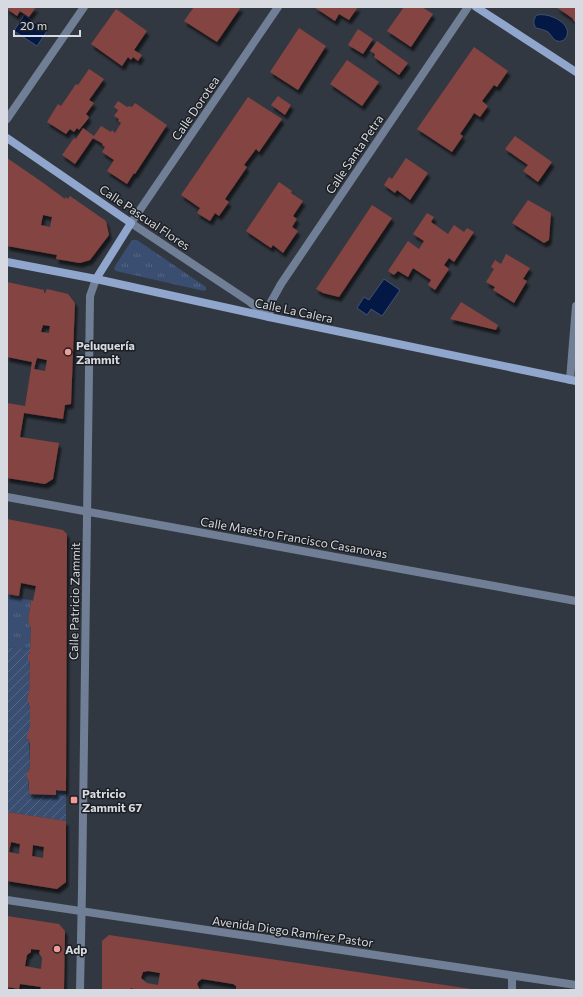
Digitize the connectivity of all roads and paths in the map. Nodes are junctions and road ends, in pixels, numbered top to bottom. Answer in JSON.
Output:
{"nodes":[{"id":1,"x":84,"y":7,"type":"edge"},
{"id":2,"x":278,"y":7,"type":"edge"},
{"id":3,"x":468,"y":7,"type":"edge"},
{"id":4,"x":476,"y":7,"type":"edge"},
{"id":5,"x":576,"y":72,"type":"edge"},
{"id":6,"x":7,"y":120,"type":"edge"},
{"id":7,"x":7,"y":138,"type":"edge"},
{"id":8,"x":131,"y":223,"type":"junction"},
{"id":9,"x":7,"y":262,"type":"edge"},
{"id":10,"x":96,"y":279,"type":"junction"},
{"id":11,"x":576,"y":306,"type":"edge"},
{"id":12,"x":269,"y":317,"type":"junction"},
{"id":13,"x":573,"y":381,"type":"edge"},
{"id":14,"x":7,"y":496,"type":"edge"},
{"id":15,"x":87,"y":511,"type":"junction"},
{"id":16,"x":576,"y":601,"type":"edge"},
{"id":17,"x":7,"y":900,"type":"edge"},
{"id":18,"x":81,"y":911,"type":"junction"},
{"id":19,"x":512,"y":976,"type":"junction"},
{"id":20,"x":576,"y":985,"type":"edge"},
{"id":21,"x":80,"y":990,"type":"edge"},
{"id":22,"x":512,"y":990,"type":"edge"}],
"edges":[{"from":1,"to":6,"type":"street"},
{"from":2,"to":8,"type":"street","name":"Calle Dorotea"},
{"from":3,"to":12,"type":"street","name":"Calle Santa Petra"},
{"from":4,"to":5,"type":"main road"},
{"from":7,"to":8,"type":"main road","name":"Calle Pascual Flores"},
{"from":8,"to":10,"type":"main road","name":"Calle Patricio Zammit"},
{"from":8,"to":12,"type":"street","name":"Calle Pascual Flores"},
{"from":9,"to":10,"type":"main road","name":"Calle La Calera"},
{"from":10,"to":12,"type":"main road","name":"Calle La Calera"},
{"from":10,"to":15,"type":"street","name":"Calle Patricio Zammit"},
{"from":11,"to":13,"type":"street"},
{"from":12,"to":13,"type":"main road","name":"Calle La Calera"},
{"from":14,"to":15,"type":"street","name":"Calle Maestro Francisco Casanovas"},
{"from":15,"to":16,"type":"street","name":"Calle Maestro Francisco Casanovas"},
{"from":15,"to":18,"type":"street","name":"Calle Patricio Zammit"},
{"from":17,"to":18,"type":"street","name":"Avenida Diego Ramírez Pastor"},
{"from":18,"to":19,"type":"street","name":"Avenida Diego Ramírez Pastor"},
{"from":18,"to":21,"type":"street","name":"Calle Patricio Zammit"},
{"from":19,"to":20,"type":"street","name":"Avenida Diego Ramírez Pastor"},
{"from":19,"to":22,"type":"street"}]}
